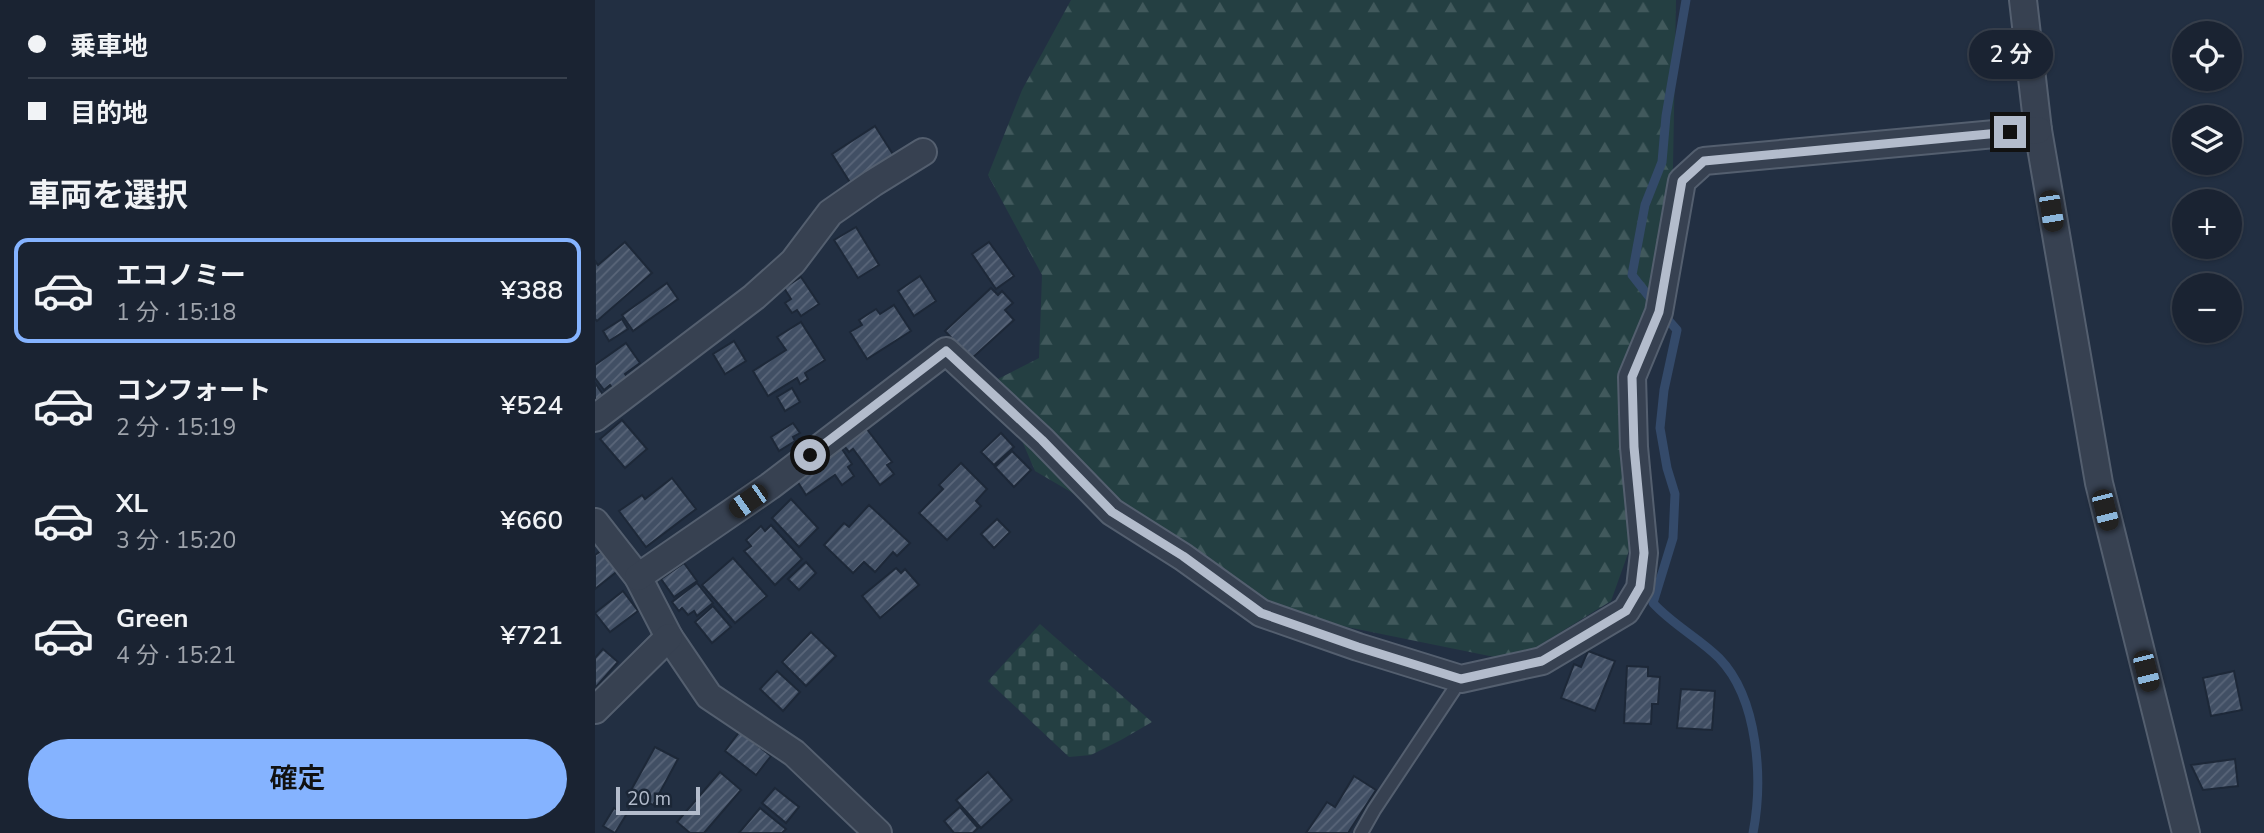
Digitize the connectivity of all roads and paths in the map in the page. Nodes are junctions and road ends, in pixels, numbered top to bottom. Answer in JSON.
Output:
{"nodes":[{"id":1,"x":2023,"y":0,"type":"edge"},
{"id":2,"x":2038,"y":130,"type":"junction"},
{"id":3,"x":923,"y":152,"type":"dead end"},
{"id":4,"x":595,"y":418,"type":"edge"},
{"id":5,"x":595,"y":522,"type":"edge"},
{"id":6,"x":638,"y":577,"type":"junction"},
{"id":7,"x":669,"y":637,"type":"junction"},
{"id":8,"x":1461,"y":679,"type":"junction"},
{"id":9,"x":595,"y":710,"type":"edge"},
{"id":10,"x":878,"y":833,"type":"edge"},
{"id":11,"x":1361,"y":833,"type":"edge"},
{"id":12,"x":2186,"y":833,"type":"edge"}],
"edges":[{"from":1,"to":2,"type":"street"},
{"from":2,"to":8,"type":"street"},
{"from":2,"to":12,"type":"street"},
{"from":3,"to":4,"type":"street"},
{"from":5,"to":6,"type":"street"},
{"from":6,"to":7,"type":"street"},
{"from":6,"to":8,"type":"street"},
{"from":7,"to":9,"type":"street"},
{"from":7,"to":10,"type":"street"},
{"from":8,"to":11,"type":"lane"}]}
